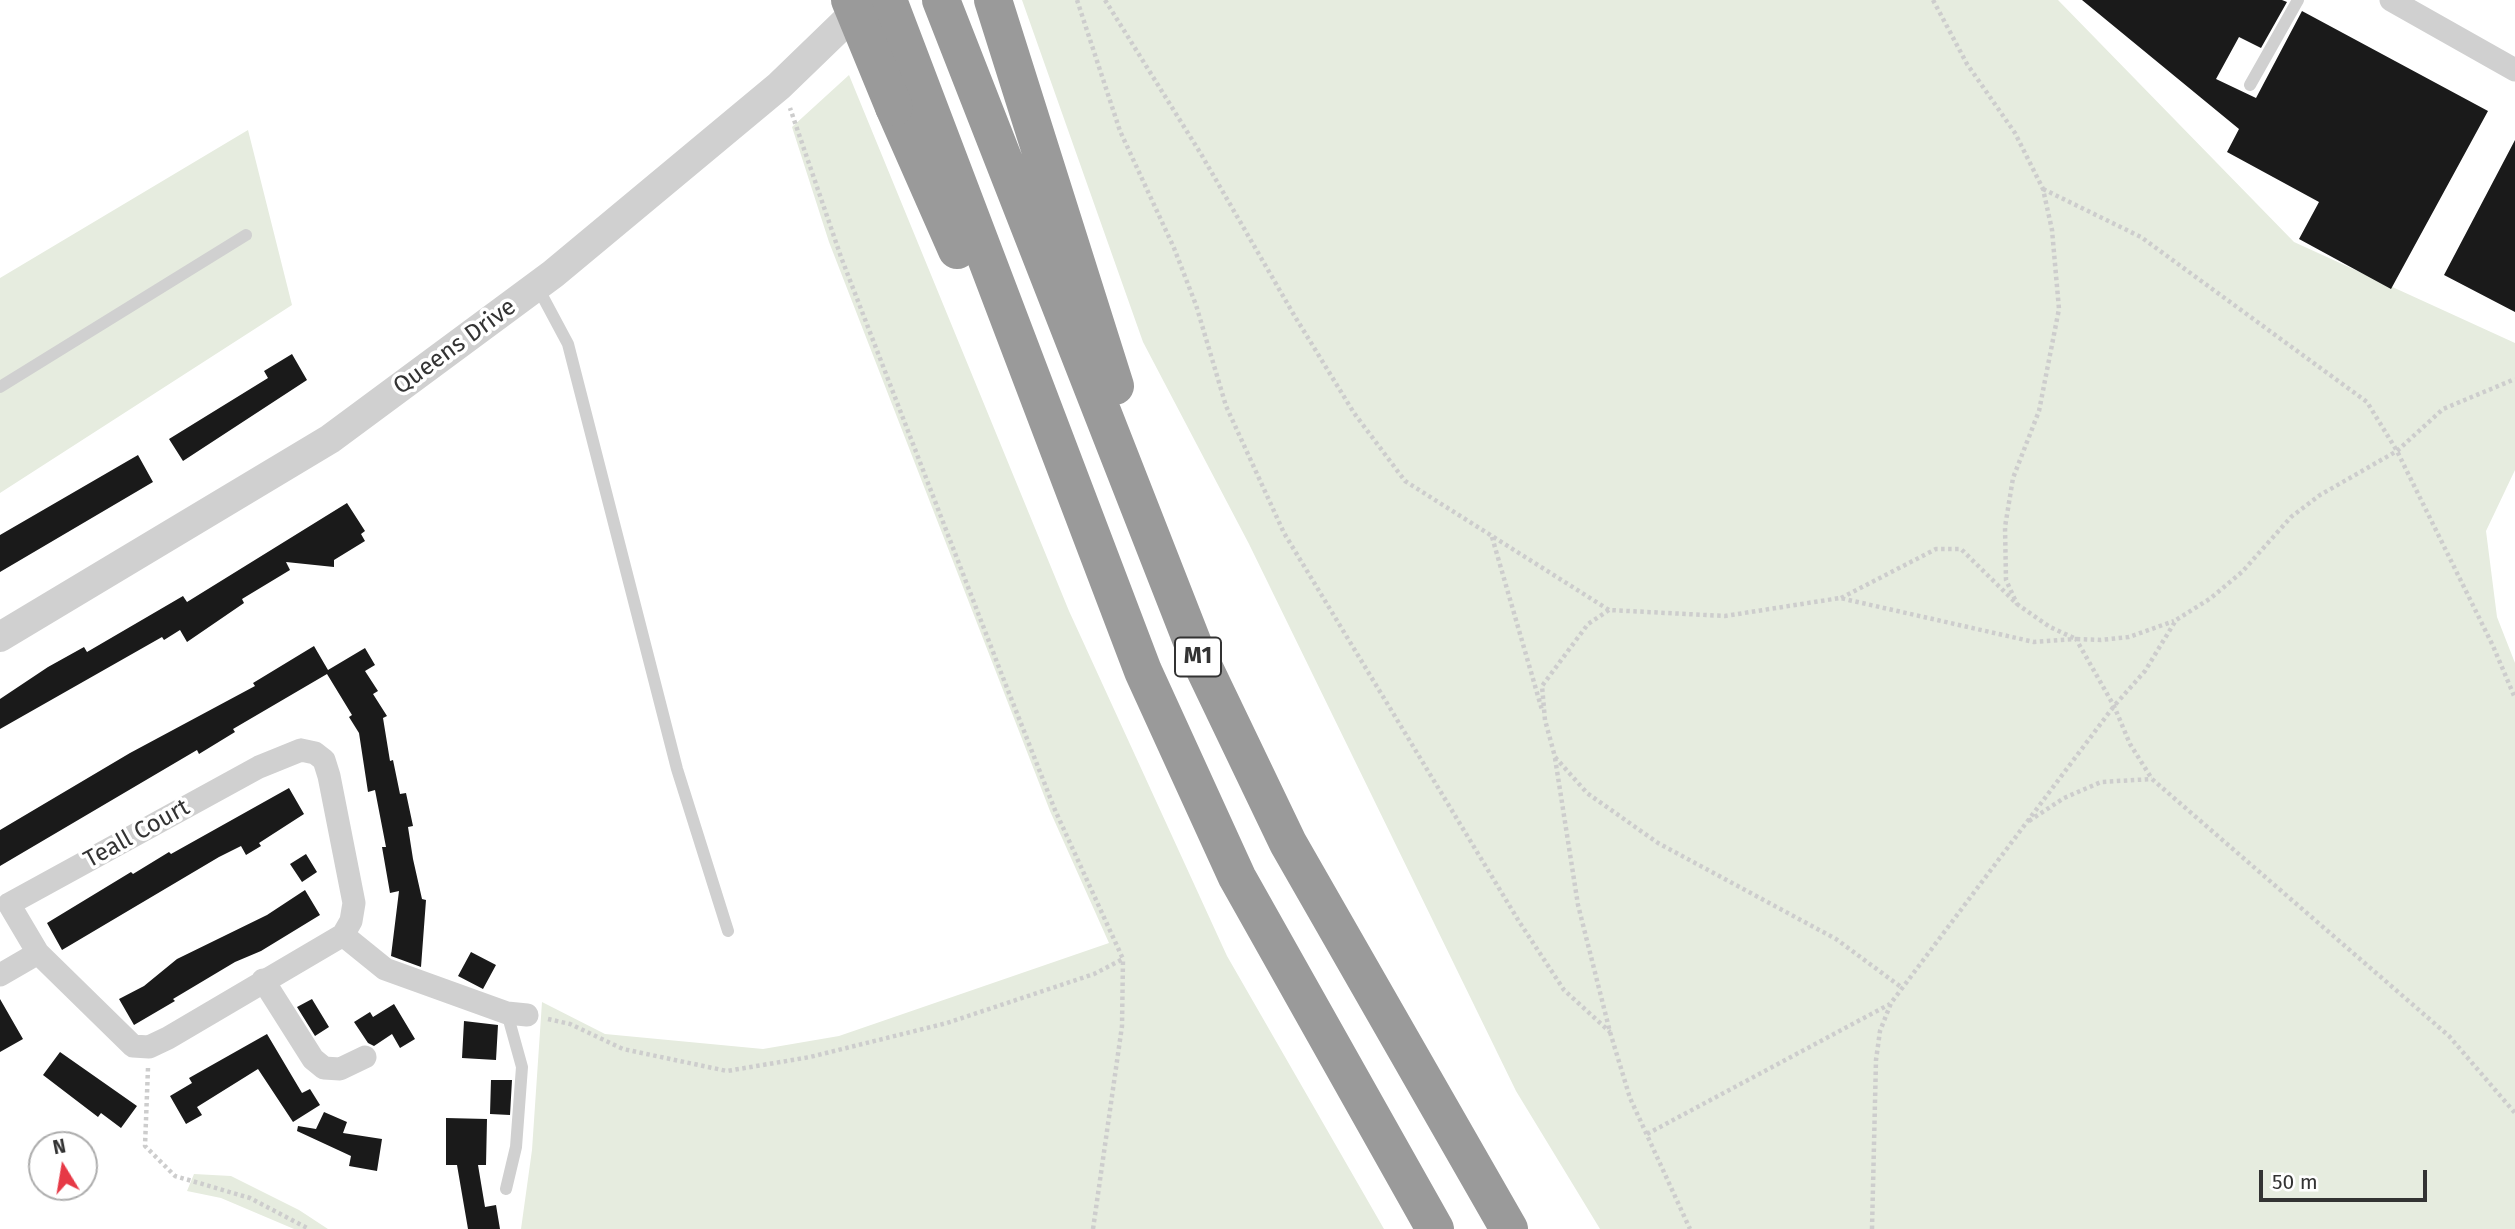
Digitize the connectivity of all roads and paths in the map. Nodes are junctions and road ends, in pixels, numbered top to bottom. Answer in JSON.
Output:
{"nodes":[{"id":1,"x":850,"y":0,"type":"edge"},
{"id":2,"x":869,"y":0,"type":"edge"},
{"id":3,"x":888,"y":0,"type":"edge"},
{"id":4,"x":941,"y":0,"type":"edge"},
{"id":5,"x":993,"y":0,"type":"edge"},
{"id":6,"x":1077,"y":0,"type":"edge"},
{"id":7,"x":1105,"y":0,"type":"edge"},
{"id":8,"x":1933,"y":0,"type":"edge"},
{"id":9,"x":2298,"y":0,"type":"edge"},
{"id":10,"x":2391,"y":0,"type":"edge"},
{"id":11,"x":2515,"y":70,"type":"edge"},
{"id":12,"x":2250,"y":85,"type":"dead end"},
{"id":13,"x":779,"y":86,"type":"junction"},
{"id":14,"x":907,"y":96,"type":"junction"},
{"id":15,"x":2043,"y":188,"type":"junction"},
{"id":16,"x":246,"y":235,"type":"dead end"},
{"id":17,"x":537,"y":286,"type":"junction"},
{"id":18,"x":2515,"y":379,"type":"edge"},
{"id":19,"x":0,"y":387,"type":"edge"},
{"id":20,"x":2397,"y":451,"type":"junction"},
{"id":21,"x":1492,"y":537,"type":"junction"},
{"id":22,"x":1840,"y":598,"type":"junction"},
{"id":23,"x":2017,"y":604,"type":"junction"},
{"id":24,"x":1609,"y":610,"type":"junction"},
{"id":25,"x":2176,"y":620,"type":"junction"},
{"id":26,"x":0,"y":637,"type":"edge"},
{"id":27,"x":2076,"y":639,"type":"junction"},
{"id":28,"x":1195,"y":649,"type":"junction"},
{"id":29,"x":2515,"y":698,"type":"edge"},
{"id":30,"x":2115,"y":706,"type":"junction"},
{"id":31,"x":1545,"y":720,"type":"junction"},
{"id":32,"x":1555,"y":757,"type":"junction"},
{"id":33,"x":2152,"y":779,"type":"junction"},
{"id":34,"x":2025,"y":823,"type":"junction"},
{"id":35,"x":727,"y":931,"type":"dead end"},
{"id":36,"x":344,"y":935,"type":"junction"},
{"id":37,"x":38,"y":953,"type":"junction"},
{"id":38,"x":1123,"y":959,"type":"junction"},
{"id":39,"x":0,"y":975,"type":"edge"},
{"id":40,"x":263,"y":980,"type":"junction"},
{"id":41,"x":1901,"y":987,"type":"junction"},
{"id":42,"x":1891,"y":1003,"type":"junction"},
{"id":43,"x":517,"y":1014,"type":"junction"},
{"id":44,"x":1610,"y":1032,"type":"junction"},
{"id":45,"x":149,"y":1047,"type":"junction"},
{"id":46,"x":365,"y":1057,"type":"dead end"},
{"id":47,"x":2515,"y":1113,"type":"edge"},
{"id":48,"x":1647,"y":1134,"type":"junction"},
{"id":49,"x":506,"y":1189,"type":"dead end"},
{"id":50,"x":309,"y":1229,"type":"edge"},
{"id":51,"x":1093,"y":1229,"type":"edge"},
{"id":52,"x":1435,"y":1229,"type":"edge"},
{"id":53,"x":1509,"y":1229,"type":"edge"},
{"id":54,"x":1690,"y":1229,"type":"edge"},
{"id":55,"x":1872,"y":1229,"type":"edge"}],
"edges":[{"from":1,"to":14,"type":"highway","bridge":true},
{"from":2,"to":13,"type":"street","name":"Queens Drive"},
{"from":3,"to":14,"type":"highway"},
{"from":4,"to":28,"type":"highway","number":"M1"},
{"from":5,"to":28,"type":"highway"},
{"from":6,"to":44,"type":"path"},
{"from":7,"to":21,"type":"path"},
{"from":8,"to":15,"type":"path"},
{"from":9,"to":12,"type":"lane"},
{"from":10,"to":11,"type":"street"},
{"from":13,"to":17,"type":"street","name":"Queens Drive"},
{"from":13,"to":38,"type":"path"},
{"from":14,"to":52,"type":"highway","number":"M1"},
{"from":15,"to":20,"type":"path"},
{"from":15,"to":23,"type":"path"},
{"from":16,"to":19,"type":"lane"},
{"from":17,"to":26,"type":"street","name":"Queens Drive"},
{"from":17,"to":35,"type":"lane"},
{"from":18,"to":20,"type":"path"},
{"from":20,"to":25,"type":"path"},
{"from":20,"to":29,"type":"path"},
{"from":21,"to":24,"type":"path"},
{"from":21,"to":31,"type":"path"},
{"from":22,"to":23,"type":"path"},
{"from":22,"to":24,"type":"path"},
{"from":22,"to":27,"type":"path"},
{"from":23,"to":27,"type":"path"},
{"from":24,"to":31,"type":"path"},
{"from":25,"to":27,"type":"path"},
{"from":25,"to":30,"type":"path"},
{"from":27,"to":30,"type":"path"},
{"from":28,"to":53,"type":"highway","number":"M1"},
{"from":30,"to":33,"type":"path"},
{"from":30,"to":34,"type":"path"},
{"from":31,"to":32,"type":"path"},
{"from":32,"to":41,"type":"path"},
{"from":32,"to":44,"type":"path"},
{"from":33,"to":34,"type":"path"},
{"from":33,"to":47,"type":"path"},
{"from":34,"to":41,"type":"path"},
{"from":36,"to":37,"type":"street","name":"Teall Court"},
{"from":36,"to":40,"type":"street"},
{"from":36,"to":43,"type":"street"},
{"from":37,"to":39,"type":"street"},
{"from":37,"to":45,"type":"street","name":"Teall Court"},
{"from":38,"to":43,"type":"path"},
{"from":38,"to":51,"type":"path"},
{"from":40,"to":45,"type":"street"},
{"from":40,"to":46,"type":"street"},
{"from":41,"to":42,"type":"path"},
{"from":42,"to":48,"type":"path"},
{"from":42,"to":55,"type":"path"},
{"from":43,"to":49,"type":"lane"},
{"from":44,"to":48,"type":"path"},
{"from":45,"to":50,"type":"path"},
{"from":48,"to":54,"type":"path"}]}
